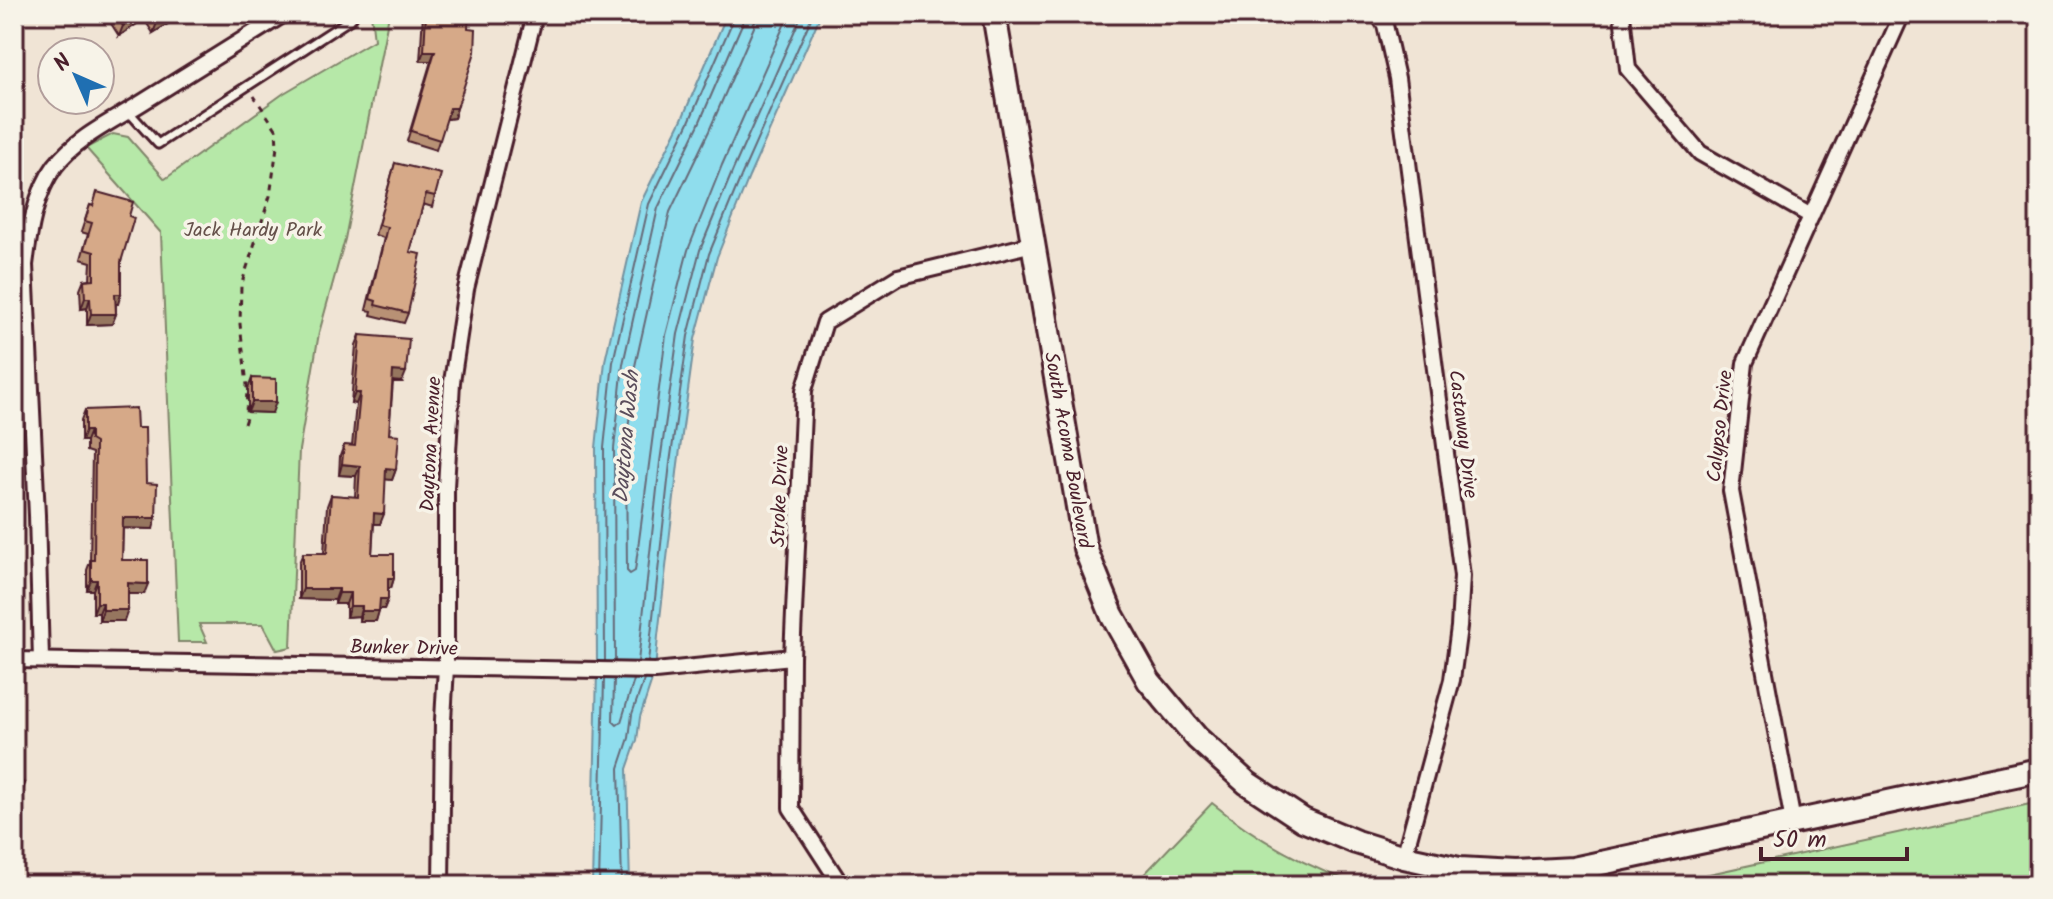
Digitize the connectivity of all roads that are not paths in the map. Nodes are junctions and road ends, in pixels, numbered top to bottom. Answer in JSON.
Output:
{"nodes":[{"id":1,"x":284,"y":14,"type":"edge"},
{"id":2,"x":350,"y":14,"type":"edge"},
{"id":3,"x":535,"y":14,"type":"edge"},
{"id":4,"x":994,"y":14,"type":"edge"},
{"id":5,"x":1378,"y":14,"type":"edge"},
{"id":6,"x":1622,"y":14,"type":"edge"},
{"id":7,"x":1902,"y":14,"type":"edge"},
{"id":8,"x":128,"y":111,"type":"junction"},
{"id":9,"x":1811,"y":216,"type":"junction"},
{"id":10,"x":1033,"y":244,"type":"junction"},
{"id":11,"x":792,"y":657,"type":"junction"},
{"id":12,"x":14,"y":660,"type":"edge"},
{"id":13,"x":41,"y":660,"type":"junction"},
{"id":14,"x":446,"y":667,"type":"junction"},
{"id":15,"x":2039,"y":770,"type":"edge"},
{"id":16,"x":1793,"y":822,"type":"junction"},
{"id":17,"x":1404,"y":857,"type":"junction"},
{"id":18,"x":441,"y":885,"type":"edge"},
{"id":19,"x":841,"y":885,"type":"edge"}],
"edges":[{"from":1,"to":8,"type":"street"},
{"from":2,"to":8,"type":"lane"},
{"from":3,"to":14,"type":"street","name":"Daytona Avenue"},
{"from":4,"to":10,"type":"main road","name":"South Acoma Boulevard"},
{"from":5,"to":17,"type":"street","name":"Castaway Drive"},
{"from":6,"to":9,"type":"street"},
{"from":7,"to":9,"type":"street","name":"Calypso Drive"},
{"from":8,"to":13,"type":"street"},
{"from":9,"to":16,"type":"street","name":"Calypso Drive"},
{"from":10,"to":11,"type":"street","name":"Stroke Drive"},
{"from":10,"to":17,"type":"main road","name":"South Acoma Boulevard"},
{"from":11,"to":14,"type":"street","name":"Bunker Drive"},
{"from":11,"to":19,"type":"street","name":"Stroke Drive"},
{"from":12,"to":13,"type":"street","name":"Bunker Drive"},
{"from":13,"to":14,"type":"street","name":"Bunker Drive"},
{"from":14,"to":18,"type":"street","name":"Daytona Avenue"},
{"from":15,"to":16,"type":"main road","name":"South Acoma Boulevard"},
{"from":16,"to":17,"type":"main road","name":"South Acoma Boulevard"}]}
